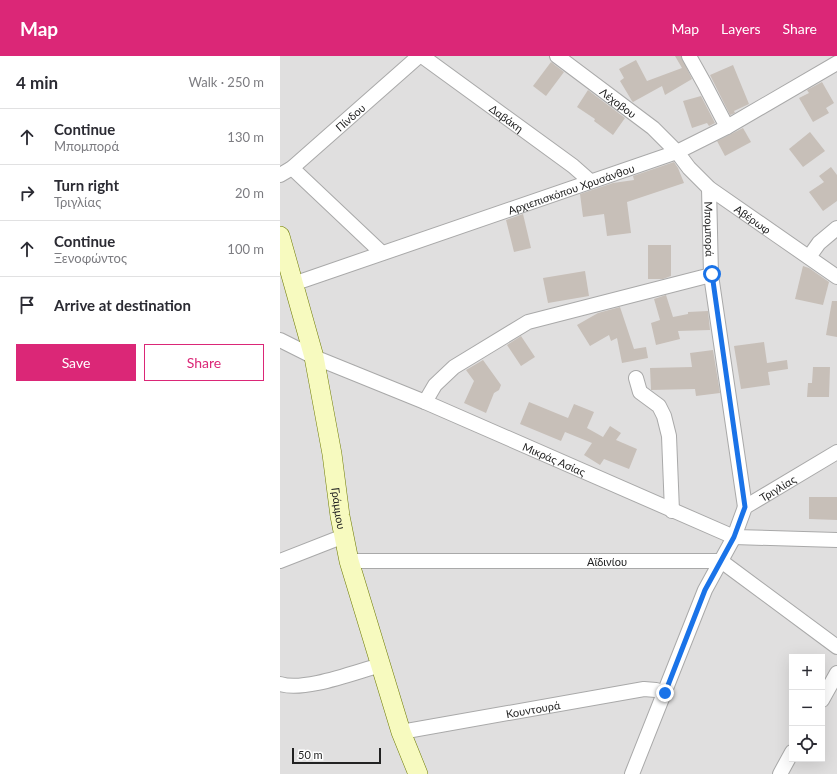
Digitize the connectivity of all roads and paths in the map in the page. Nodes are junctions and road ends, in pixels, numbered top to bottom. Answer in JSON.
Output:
{"nodes":[{"id":1,"x":419,"y":56,"type":"edge"},
{"id":2,"x":422,"y":56,"type":"edge"},
{"id":3,"x":557,"y":56,"type":"edge"},
{"id":4,"x":689,"y":56,"type":"edge"},
{"id":5,"x":837,"y":63,"type":"edge"},
{"id":6,"x":727,"y":127,"type":"junction"},
{"id":7,"x":677,"y":152,"type":"junction"},
{"id":8,"x":292,"y":168,"type":"junction"},
{"id":9,"x":280,"y":175,"type":"edge"},
{"id":10,"x":590,"y":181,"type":"junction"},
{"id":11,"x":709,"y":188,"type":"junction"},
{"id":12,"x":837,"y":228,"type":"edge"},
{"id":13,"x":280,"y":236,"type":"edge"},
{"id":14,"x":382,"y":253,"type":"junction"},
{"id":15,"x":809,"y":257,"type":"junction"},
{"id":16,"x":712,"y":274,"type":"junction"},
{"id":17,"x":837,"y":277,"type":"edge"},
{"id":18,"x":293,"y":284,"type":"junction"},
{"id":19,"x":280,"y":340,"type":"edge"},
{"id":20,"x":314,"y":358,"type":"junction"},
{"id":21,"x":636,"y":378,"type":"dead end"},
{"id":22,"x":425,"y":402,"type":"junction"},
{"id":23,"x":837,"y":452,"type":"edge"},
{"id":24,"x":745,"y":507,"type":"junction"},
{"id":25,"x":672,"y":511,"type":"junction"},
{"id":26,"x":344,"y":536,"type":"junction"},
{"id":27,"x":734,"y":537,"type":"junction"},
{"id":28,"x":837,"y":540,"type":"edge"},
{"id":29,"x":280,"y":561,"type":"edge"},
{"id":30,"x":349,"y":561,"type":"junction"},
{"id":31,"x":721,"y":561,"type":"junction"},
{"id":32,"x":837,"y":646,"type":"edge"},
{"id":33,"x":381,"y":665,"type":"junction"},
{"id":34,"x":837,"y":673,"type":"edge"},
{"id":35,"x":280,"y":684,"type":"edge"},
{"id":36,"x":665,"y":693,"type":"junction"},
{"id":37,"x":825,"y":695,"type":"edge"},
{"id":38,"x":401,"y":732,"type":"junction"},
{"id":39,"x":789,"y":758,"type":"edge"},
{"id":40,"x":418,"y":774,"type":"edge"},
{"id":41,"x":632,"y":774,"type":"edge"},
{"id":42,"x":780,"y":774,"type":"edge"}],
"edges":[{"from":1,"to":8,"type":"street","name":"Πίνδου"},
{"from":2,"to":10,"type":"street","name":"Δαβάκη"},
{"from":3,"to":7,"type":"street","name":"Λέχοβου"},
{"from":4,"to":6,"type":"street"},
{"from":5,"to":6,"type":"street","name":"Αρχιεπισκόπου Χρυσάνθου"},
{"from":6,"to":7,"type":"street","name":"Αρχιεπισκόπου Χρυσάνθου"},
{"from":7,"to":10,"type":"street","name":"Αρχιεπισκόπου Χρυσάνθου"},
{"from":7,"to":11,"type":"street","name":"Αβέρωφ"},
{"from":8,"to":9,"type":"street","name":"Πίνδου"},
{"from":8,"to":14,"type":"street"},
{"from":10,"to":14,"type":"street","name":"Αρχιεπισκόπου Χρυσάνθου"},
{"from":11,"to":15,"type":"street","name":"Αβέρωφ"},
{"from":11,"to":16,"type":"street","name":"Μπομπορά"},
{"from":12,"to":15,"type":"street"},
{"from":13,"to":18,"type":"street","name":"Γράμμου"},
{"from":14,"to":18,"type":"street","name":"Αρχιεπισκόπου Χρυσάνθου"},
{"from":15,"to":17,"type":"street","name":"Αβέρωφ"},
{"from":16,"to":22,"type":"street"},
{"from":16,"to":24,"type":"street","name":"Μπομπορά"},
{"from":18,"to":20,"type":"street","name":"Γράμμου"},
{"from":19,"to":20,"type":"street","name":"Μικράς Ασίας"},
{"from":20,"to":22,"type":"street","name":"Μικράς Ασίας"},
{"from":20,"to":26,"type":"street","name":"Γράμμου"},
{"from":21,"to":25,"type":"street"},
{"from":22,"to":25,"type":"street","name":"Μικράς Ασίας"},
{"from":23,"to":24,"type":"street","name":"Τριγλίας"},
{"from":24,"to":27,"type":"street"},
{"from":25,"to":27,"type":"street","name":"Μικράς Ασίας"},
{"from":26,"to":29,"type":"street"},
{"from":26,"to":30,"type":"street","name":"Γράμμου"},
{"from":27,"to":28,"type":"street","name":"Μικράς Ασίας"},
{"from":27,"to":31,"type":"street"},
{"from":30,"to":31,"type":"street","name":"Αϊδινίου"},
{"from":30,"to":33,"type":"street","name":"Γράμμου"},
{"from":31,"to":32,"type":"street"},
{"from":31,"to":36,"type":"street"},
{"from":33,"to":35,"type":"street"},
{"from":33,"to":38,"type":"street","name":"Γράμμου"},
{"from":34,"to":37,"type":"street"},
{"from":36,"to":38,"type":"street","name":"Κουντουρά"},
{"from":36,"to":41,"type":"street"},
{"from":38,"to":40,"type":"street","name":"Γράμμου"},
{"from":39,"to":42,"type":"street"}]}
